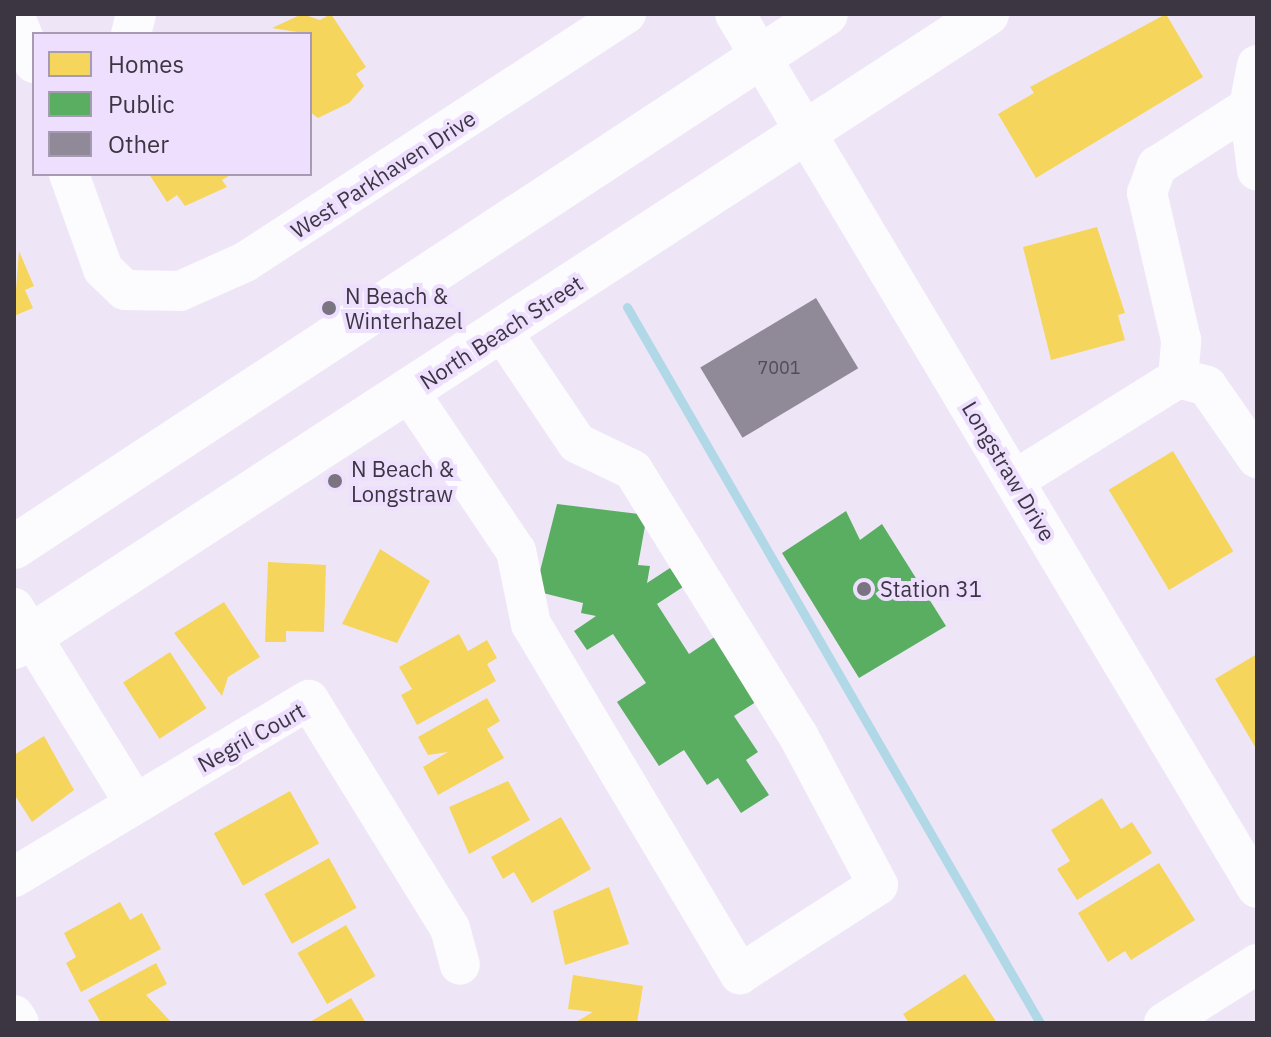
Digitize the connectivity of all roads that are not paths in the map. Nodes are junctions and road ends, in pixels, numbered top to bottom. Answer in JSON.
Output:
{"nodes":[{"id":1,"x":626,"y":14,"type":"edge"},
{"id":2,"x":735,"y":14,"type":"edge"},
{"id":3,"x":826,"y":14,"type":"edge"},
{"id":4,"x":987,"y":14,"type":"edge"},
{"id":5,"x":14,"y":15,"type":"edge"},
{"id":6,"x":760,"y":56,"type":"junction"},
{"id":7,"x":32,"y":58,"type":"edge"},
{"id":8,"x":1257,"y":65,"type":"edge"},
{"id":9,"x":1249,"y":107,"type":"junction"},
{"id":10,"x":808,"y":131,"type":"junction"},
{"id":11,"x":1257,"y":170,"type":"edge"},
{"id":12,"x":70,"y":176,"type":"edge"},
{"id":13,"x":502,"y":332,"type":"junction"},
{"id":14,"x":1178,"y":378,"type":"junction"},
{"id":15,"x":409,"y":392,"type":"junction"},
{"id":16,"x":1257,"y":458,"type":"edge"},
{"id":17,"x":1015,"y":480,"type":"junction"},
{"id":18,"x":14,"y":547,"type":"edge"},
{"id":19,"x":19,"y":631,"type":"edge"},
{"id":20,"x":135,"y":804,"type":"junction"},
{"id":21,"x":14,"y":877,"type":"edge"},
{"id":22,"x":1257,"y":888,"type":"edge"},
{"id":23,"x":1257,"y":964,"type":"edge"},
{"id":24,"x":460,"y":965,"type":"dead end"},
{"id":25,"x":14,"y":1015,"type":"edge"},
{"id":26,"x":19,"y":1023,"type":"edge"},
{"id":27,"x":1164,"y":1023,"type":"edge"}],
"edges":[{"from":1,"to":12,"type":"street","name":"West Parkhaven Drive"},
{"from":2,"to":6,"type":"street","name":"Longstraw Drive"},
{"from":3,"to":6,"type":"main road"},
{"from":4,"to":10,"type":"main road","name":"North Beach Street"},
{"from":5,"to":7,"type":"street"},
{"from":6,"to":10,"type":"street","name":"Longstraw Drive"},
{"from":6,"to":18,"type":"main road"},
{"from":8,"to":9,"type":"street"},
{"from":9,"to":11,"type":"street"},
{"from":9,"to":14,"type":"street"},
{"from":10,"to":13,"type":"main road","name":"North Beach Street"},
{"from":10,"to":17,"type":"street","name":"Longstraw Drive"},
{"from":13,"to":15,"type":"main road","name":"North Beach Street"},
{"from":13,"to":15,"type":"street"},
{"from":14,"to":16,"type":"street"},
{"from":14,"to":17,"type":"street"},
{"from":15,"to":19,"type":"main road","name":"North Beach Street"},
{"from":17,"to":22,"type":"street","name":"Longstraw Drive"},
{"from":19,"to":20,"type":"street"},
{"from":20,"to":21,"type":"street","name":"Negril Court"},
{"from":20,"to":24,"type":"street","name":"Negril Court"},
{"from":23,"to":27,"type":"street"},
{"from":25,"to":26,"type":"street"}]}
